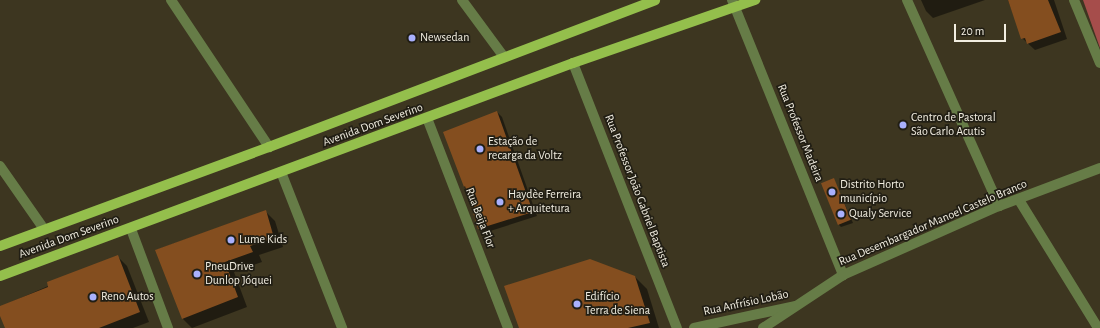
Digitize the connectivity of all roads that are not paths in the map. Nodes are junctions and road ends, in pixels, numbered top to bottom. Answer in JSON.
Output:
{"nodes":[{"id":1,"x":171,"y":0,"type":"edge"},
{"id":2,"x":462,"y":0,"type":"edge"},
{"id":3,"x":655,"y":0,"type":"edge"},
{"id":4,"x":755,"y":0,"type":"edge"},
{"id":5,"x":907,"y":0,"type":"edge"},
{"id":6,"x":1074,"y":0,"type":"edge"},
{"id":7,"x":734,"y":3,"type":"edge"},
{"id":8,"x":504,"y":57,"type":"junction"},
{"id":9,"x":1100,"y":63,"type":"edge"},
{"id":10,"x":573,"y":64,"type":"junction"},
{"id":11,"x":427,"y":118,"type":"junction"},
{"id":12,"x":269,"y":147,"type":"junction"},
{"id":13,"x":0,"y":166,"type":"edge"},
{"id":14,"x":1100,"y":168,"type":"edge"},
{"id":15,"x":281,"y":172,"type":"junction"},
{"id":16,"x":1019,"y":200,"type":"junction"},
{"id":17,"x":999,"y":206,"type":"junction"},
{"id":18,"x":44,"y":229,"type":"junction"},
{"id":19,"x":131,"y":229,"type":"junction"},
{"id":20,"x":0,"y":246,"type":"edge"},
{"id":21,"x":843,"y":275,"type":"junction"},
{"id":22,"x":0,"y":276,"type":"edge"},
{"id":23,"x":803,"y":304,"type":"junction"},
{"id":24,"x":168,"y":328,"type":"edge"},
{"id":25,"x":342,"y":328,"type":"edge"},
{"id":26,"x":508,"y":328,"type":"edge"},
{"id":27,"x":677,"y":328,"type":"edge"},
{"id":28,"x":694,"y":328,"type":"edge"},
{"id":29,"x":763,"y":328,"type":"edge"},
{"id":30,"x":1098,"y":328,"type":"edge"}],
"edges":[{"from":1,"to":12,"type":"street"},
{"from":2,"to":8,"type":"street"},
{"from":3,"to":8,"type":"main road","name":"Avenida Dom Severino"},
{"from":4,"to":7,"type":"main road","name":"Avenida Dom Severino"},
{"from":5,"to":17,"type":"street"},
{"from":6,"to":9,"type":"street"},
{"from":7,"to":10,"type":"main road","name":"Avenida Dom Severino"},
{"from":7,"to":21,"type":"street","name":"Rua Professor Madeira"},
{"from":8,"to":12,"type":"main road","name":"Avenida Dom Severino"},
{"from":10,"to":11,"type":"main road","name":"Avenida Dom Severino"},
{"from":10,"to":27,"type":"street","name":"Rua Professor João Gabriel Baptista"},
{"from":11,"to":15,"type":"main road","name":"Avenida Dom Severino"},
{"from":11,"to":26,"type":"street","name":"Rua Beija Flor"},
{"from":12,"to":18,"type":"main road","name":"Avenida Dom Severino"},
{"from":13,"to":18,"type":"street"},
{"from":14,"to":16,"type":"street","name":"Rua Desembargador Manoel Castelo Branco"},
{"from":15,"to":19,"type":"main road","name":"Avenida Dom Severino"},
{"from":15,"to":25,"type":"street"},
{"from":16,"to":17,"type":"street","name":"Rua Desembargador Manoel Castelo Branco"},
{"from":16,"to":30,"type":"street"},
{"from":17,"to":21,"type":"street","name":"Rua Desembargador Manoel Castelo Branco"},
{"from":18,"to":20,"type":"main road","name":"Avenida Dom Severino"},
{"from":19,"to":22,"type":"main road","name":"Avenida Dom Severino"},
{"from":19,"to":24,"type":"street"},
{"from":21,"to":23,"type":"street","name":"Rua Desembargador Manoel Castelo Branco"},
{"from":23,"to":28,"type":"street","name":"Rua Anfrísio Lobão"},
{"from":23,"to":29,"type":"street","name":"Rua Desembargador Manoel Castelo Branco"}]}
